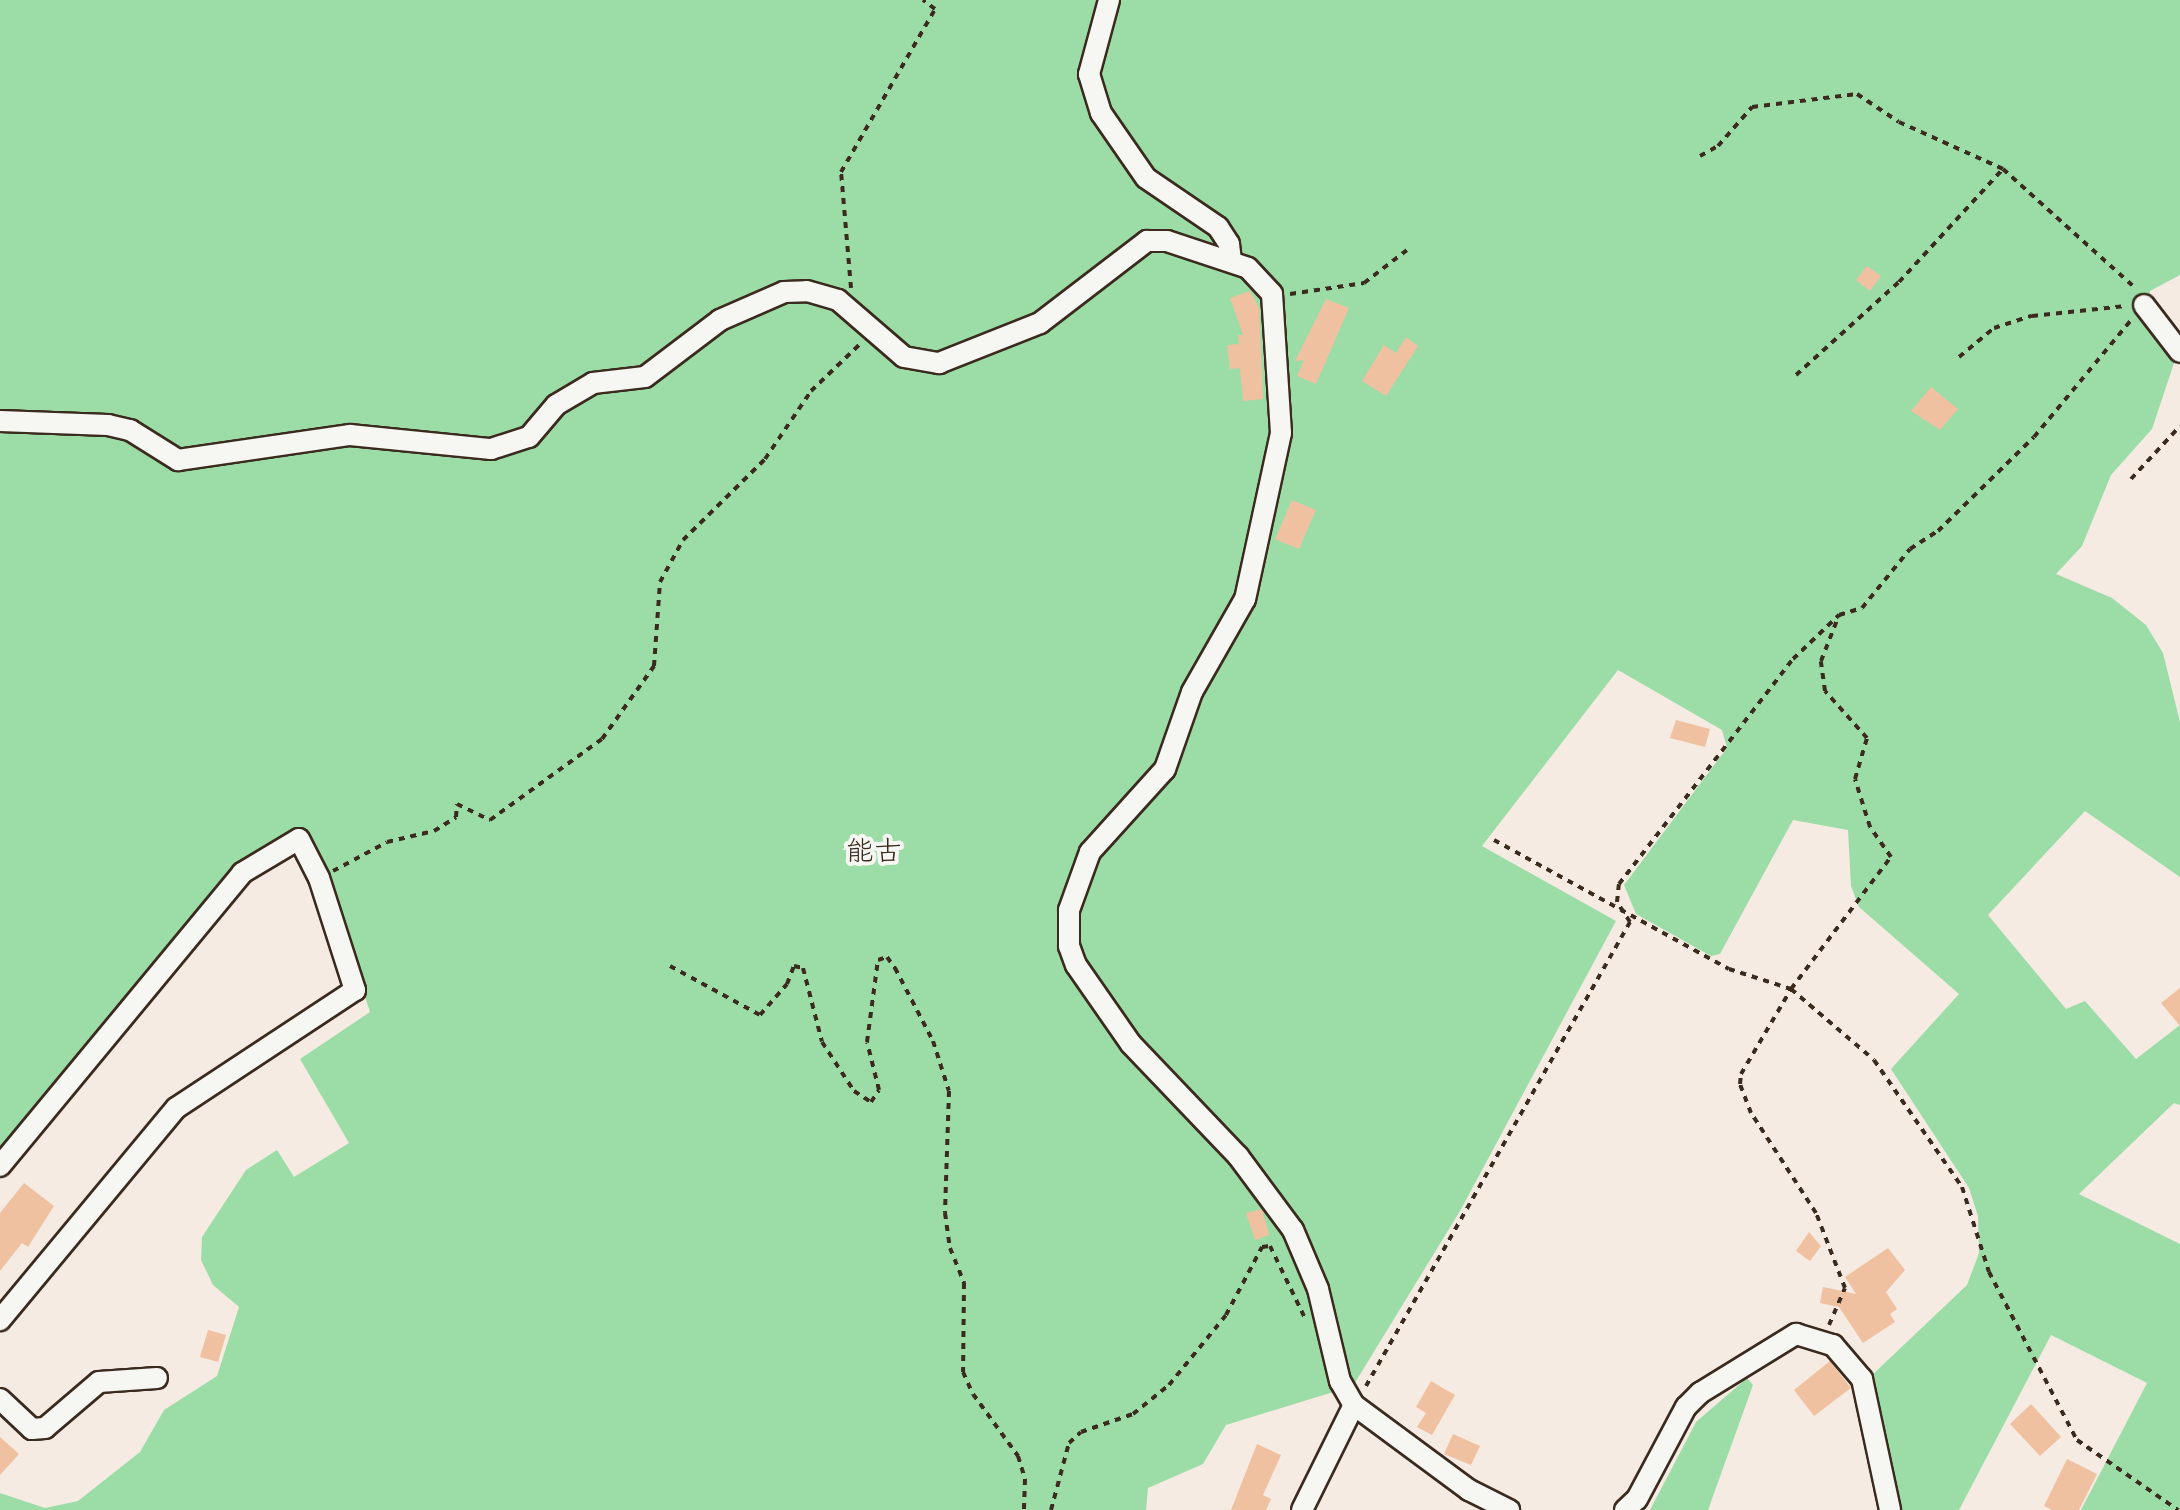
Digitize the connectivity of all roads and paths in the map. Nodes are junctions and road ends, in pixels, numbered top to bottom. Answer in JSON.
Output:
{"nodes":[{"id":1,"x":923,"y":0,"type":"edge"},
{"id":2,"x":1109,"y":0,"type":"edge"},
{"id":3,"x":1700,"y":156,"type":"dead end"},
{"id":4,"x":2003,"y":169,"type":"junction"},
{"id":5,"x":1407,"y":250,"type":"dead end"},
{"id":6,"x":1231,"y":261,"type":"junction"},
{"id":7,"x":1272,"y":294,"type":"junction"},
{"id":8,"x":2144,"y":305,"type":"junction"},
{"id":9,"x":848,"y":306,"type":"junction"},
{"id":10,"x":875,"y":330,"type":"junction"},
{"id":11,"x":2180,"y":352,"type":"edge"},
{"id":12,"x":1959,"y":357,"type":"dead end"},
{"id":13,"x":1796,"y":375,"type":"dead end"},
{"id":14,"x":0,"y":421,"type":"edge"},
{"id":15,"x":2180,"y":426,"type":"edge"},
{"id":16,"x":2131,"y":479,"type":"dead end"},
{"id":17,"x":1839,"y":615,"type":"junction"},
{"id":18,"x":1494,"y":840,"type":"dead end"},
{"id":19,"x":319,"y":878,"type":"junction"},
{"id":20,"x":1621,"y":911,"type":"junction"},
{"id":21,"x":670,"y":966,"type":"dead end"},
{"id":22,"x":1791,"y":989,"type":"junction"},
{"id":23,"x":0,"y":1166,"type":"edge"},
{"id":24,"x":0,"y":1320,"type":"edge"},
{"id":25,"x":1324,"y":1320,"type":"junction"},
{"id":26,"x":1820,"y":1338,"type":"junction"},
{"id":27,"x":157,"y":1378,"type":"dead end"},
{"id":28,"x":0,"y":1399,"type":"edge"},
{"id":29,"x":1354,"y":1405,"type":"junction"},
{"id":30,"x":1024,"y":1510,"type":"edge"},
{"id":31,"x":1051,"y":1510,"type":"edge"},
{"id":32,"x":1302,"y":1510,"type":"edge"},
{"id":33,"x":1509,"y":1510,"type":"edge"},
{"id":34,"x":1625,"y":1510,"type":"edge"},
{"id":35,"x":1890,"y":1510,"type":"edge"},
{"id":36,"x":2178,"y":1510,"type":"edge"}],
"edges":[{"from":1,"to":9,"type":"path"},
{"from":2,"to":6,"type":"street"},
{"from":3,"to":4,"type":"path"},
{"from":4,"to":8,"type":"path"},
{"from":4,"to":13,"type":"path"},
{"from":5,"to":7,"type":"path"},
{"from":6,"to":7,"type":"street"},
{"from":6,"to":10,"type":"street"},
{"from":7,"to":25,"type":"street"},
{"from":8,"to":11,"type":"street"},
{"from":8,"to":12,"type":"path"},
{"from":8,"to":17,"type":"path"},
{"from":9,"to":10,"type":"street"},
{"from":9,"to":14,"type":"street"},
{"from":10,"to":19,"type":"path"},
{"from":15,"to":16,"type":"path"},
{"from":17,"to":20,"type":"path"},
{"from":17,"to":22,"type":"path"},
{"from":18,"to":20,"type":"path"},
{"from":19,"to":23,"type":"street"},
{"from":19,"to":24,"type":"street"},
{"from":20,"to":22,"type":"path"},
{"from":20,"to":29,"type":"path"},
{"from":21,"to":30,"type":"path"},
{"from":22,"to":26,"type":"path"},
{"from":22,"to":36,"type":"path"},
{"from":25,"to":29,"type":"street"},
{"from":25,"to":31,"type":"path"},
{"from":26,"to":34,"type":"street"},
{"from":26,"to":35,"type":"street"},
{"from":27,"to":28,"type":"street"},
{"from":29,"to":32,"type":"street"},
{"from":29,"to":33,"type":"street"}]}
